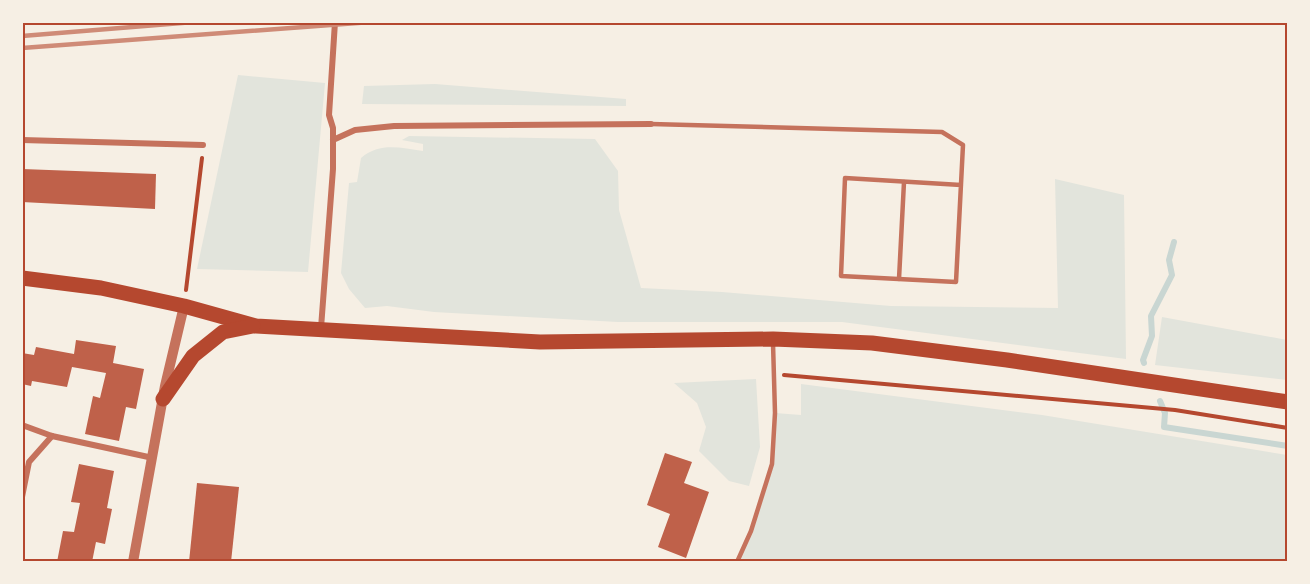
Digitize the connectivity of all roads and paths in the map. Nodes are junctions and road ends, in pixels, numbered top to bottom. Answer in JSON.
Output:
{"nodes":[{"id":1,"x":335,"y":22,"type":"edge"},
{"id":2,"x":651,"y":124,"type":"joint"},
{"id":3,"x":22,"y":140,"type":"edge"},
{"id":4,"x":333,"y":140,"type":"junction"},
{"id":5,"x":203,"y":145,"type":"joint"},
{"id":6,"x":904,"y":182,"type":"junction"},
{"id":7,"x":961,"y":186,"type":"junction"},
{"id":8,"x":22,"y":278,"type":"edge"},
{"id":9,"x":899,"y":279,"type":"junction"},
{"id":10,"x":184,"y":306,"type":"junction"},
{"id":11,"x":256,"y":326,"type":"junction"},
{"id":12,"x":321,"y":328,"type":"junction"},
{"id":13,"x":773,"y":339,"type":"junction"},
{"id":14,"x":773,"y":374,"type":"junction"},
{"id":15,"x":163,"y":399,"type":"junction"},
{"id":16,"x":1287,"y":402,"type":"edge"},
{"id":17,"x":22,"y":425,"type":"edge"},
{"id":18,"x":1287,"y":428,"type":"edge"},
{"id":19,"x":52,"y":436,"type":"junction"},
{"id":20,"x":153,"y":458,"type":"junction"},
{"id":21,"x":22,"y":497,"type":"edge"},
{"id":22,"x":133,"y":561,"type":"edge"},
{"id":23,"x":737,"y":561,"type":"edge"}],
"edges":[{"from":1,"to":4,"type":"street"},
{"from":2,"to":4,"type":"street"},
{"from":2,"to":7,"type":"lane"},
{"from":3,"to":5,"type":"street"},
{"from":4,"to":12,"type":"street"},
{"from":5,"to":10,"type":"path"},
{"from":6,"to":7,"type":"lane"},
{"from":6,"to":9,"type":"lane"},
{"from":6,"to":9,"type":"lane"},
{"from":7,"to":9,"type":"lane"},
{"from":8,"to":10,"type":"main road"},
{"from":10,"to":11,"type":"main road"},
{"from":10,"to":15,"type":"street"},
{"from":11,"to":12,"type":"main road"},
{"from":11,"to":15,"type":"main road"},
{"from":12,"to":13,"type":"main road"},
{"from":13,"to":14,"type":"lane"},
{"from":13,"to":16,"type":"main road"},
{"from":14,"to":18,"type":"path"},
{"from":14,"to":23,"type":"lane"},
{"from":15,"to":20,"type":"street"},
{"from":17,"to":19,"type":"street"},
{"from":19,"to":20,"type":"street"},
{"from":19,"to":21,"type":"street"},
{"from":20,"to":22,"type":"street"}]}
